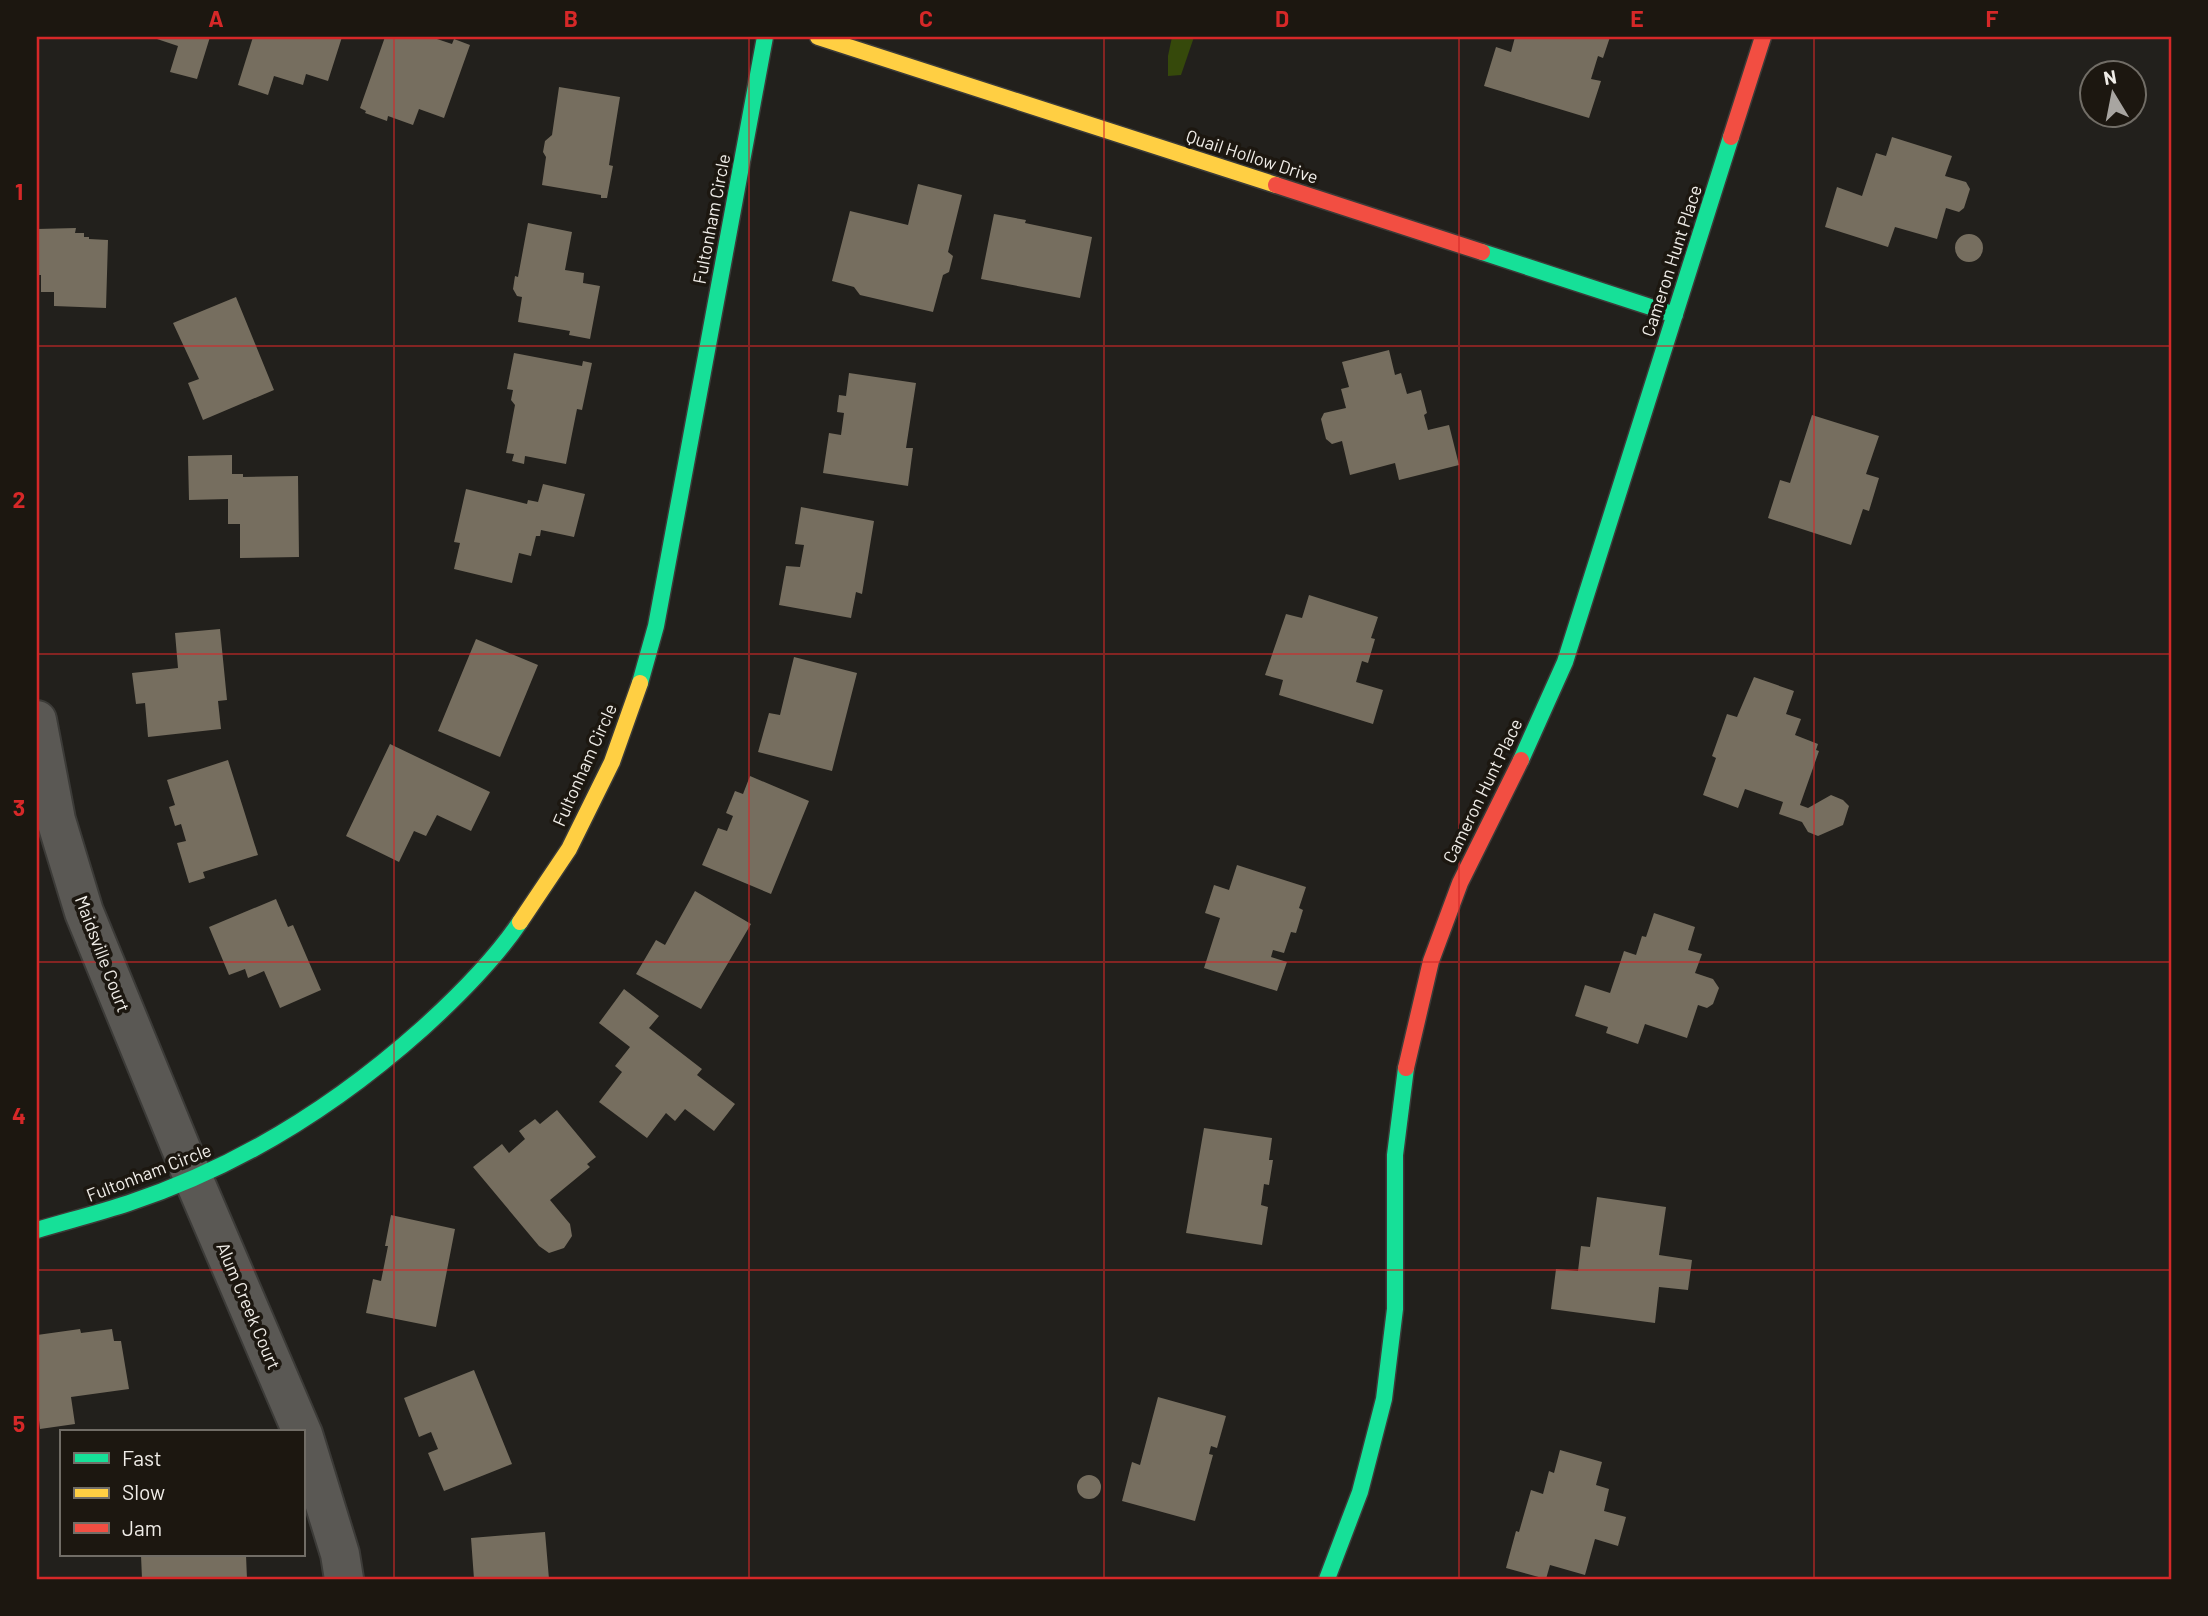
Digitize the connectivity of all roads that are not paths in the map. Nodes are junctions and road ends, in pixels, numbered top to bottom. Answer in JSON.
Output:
{"nodes":[{"id":1,"x":765,"y":37,"type":"edge"},
{"id":2,"x":818,"y":37,"type":"edge"},
{"id":3,"x":1763,"y":37,"type":"edge"},
{"id":4,"x":1675,"y":315,"type":"junction"},
{"id":5,"x":37,"y":720,"type":"edge"},
{"id":6,"x":194,"y":1180,"type":"junction"},
{"id":7,"x":37,"y":1230,"type":"edge"},
{"id":8,"x":302,"y":1430,"type":"edge"},
{"id":9,"x":304,"y":1436,"type":"edge"},
{"id":10,"x":344,"y":1579,"type":"edge"},
{"id":11,"x":1327,"y":1579,"type":"edge"}],
"edges":[{"from":1,"to":6,"type":"street","name":"Fultonham Circle"},
{"from":2,"to":4,"type":"street","name":"Quail Hollow Drive"},
{"from":3,"to":4,"type":"street","name":"Cameron Hunt Place"},
{"from":4,"to":11,"type":"street","name":"Cameron Hunt Place"},
{"from":5,"to":6,"type":"street","name":"Maidsville Court"},
{"from":6,"to":7,"type":"street","name":"Fultonham Circle"},
{"from":6,"to":8,"type":"street","name":"Alum Creek Court"},
{"from":9,"to":10,"type":"street","name":"Alum Creek Court"}]}
